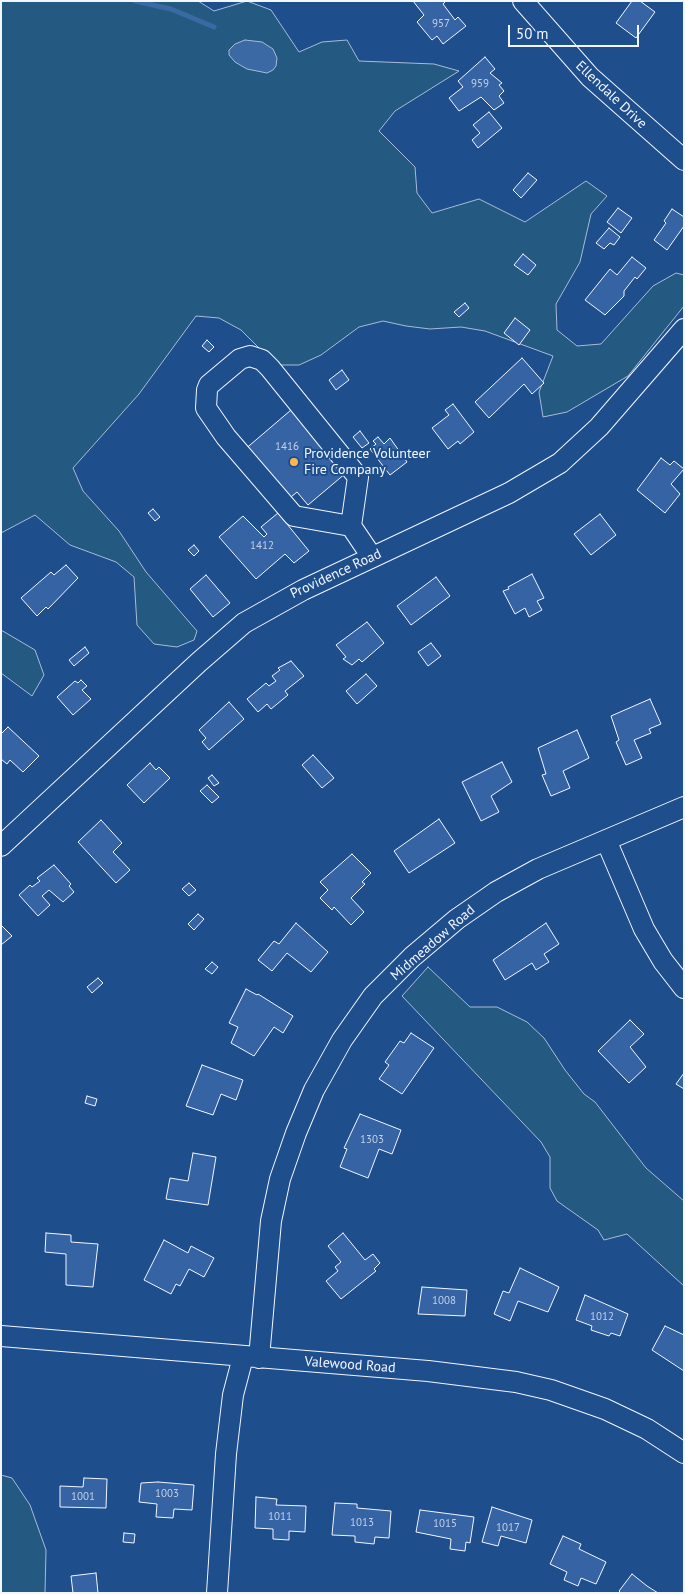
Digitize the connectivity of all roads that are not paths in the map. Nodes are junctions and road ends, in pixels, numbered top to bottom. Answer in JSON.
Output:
{"nodes":[{"id":1,"x":522,"y":1,"type":"edge"},
{"id":2,"x":684,"y":160,"type":"edge"},
{"id":3,"x":684,"y":329,"type":"edge"},
{"id":4,"x":351,"y":526,"type":"junction"},
{"id":5,"x":372,"y":557,"type":"junction"},
{"id":6,"x":684,"y":807,"type":"edge"},
{"id":7,"x":606,"y":840,"type":"junction"},
{"id":8,"x":1,"y":846,"type":"edge"},
{"id":9,"x":684,"y":988,"type":"edge"},
{"id":10,"x":1,"y":1336,"type":"edge"},
{"id":11,"x":251,"y":1357,"type":"junction"},
{"id":12,"x":684,"y":1453,"type":"edge"},
{"id":13,"x":218,"y":1593,"type":"edge"}],
"edges":[{"from":1,"to":2,"type":"street","name":"Ellendale Drive"},
{"from":3,"to":5,"type":"street","name":"Providence Road"},
{"from":4,"to":4,"type":"street"},
{"from":4,"to":5,"type":"street"},
{"from":5,"to":8,"type":"street","name":"Providence Road"},
{"from":6,"to":7,"type":"street","name":"Midmeadow Road"},
{"from":7,"to":9,"type":"street"},
{"from":7,"to":11,"type":"street","name":"Midmeadow Road"},
{"from":10,"to":11,"type":"street","name":"Valewood Road"},
{"from":11,"to":12,"type":"street","name":"Valewood Road"},
{"from":11,"to":13,"type":"street","name":"Midmeadow Road"}]}
